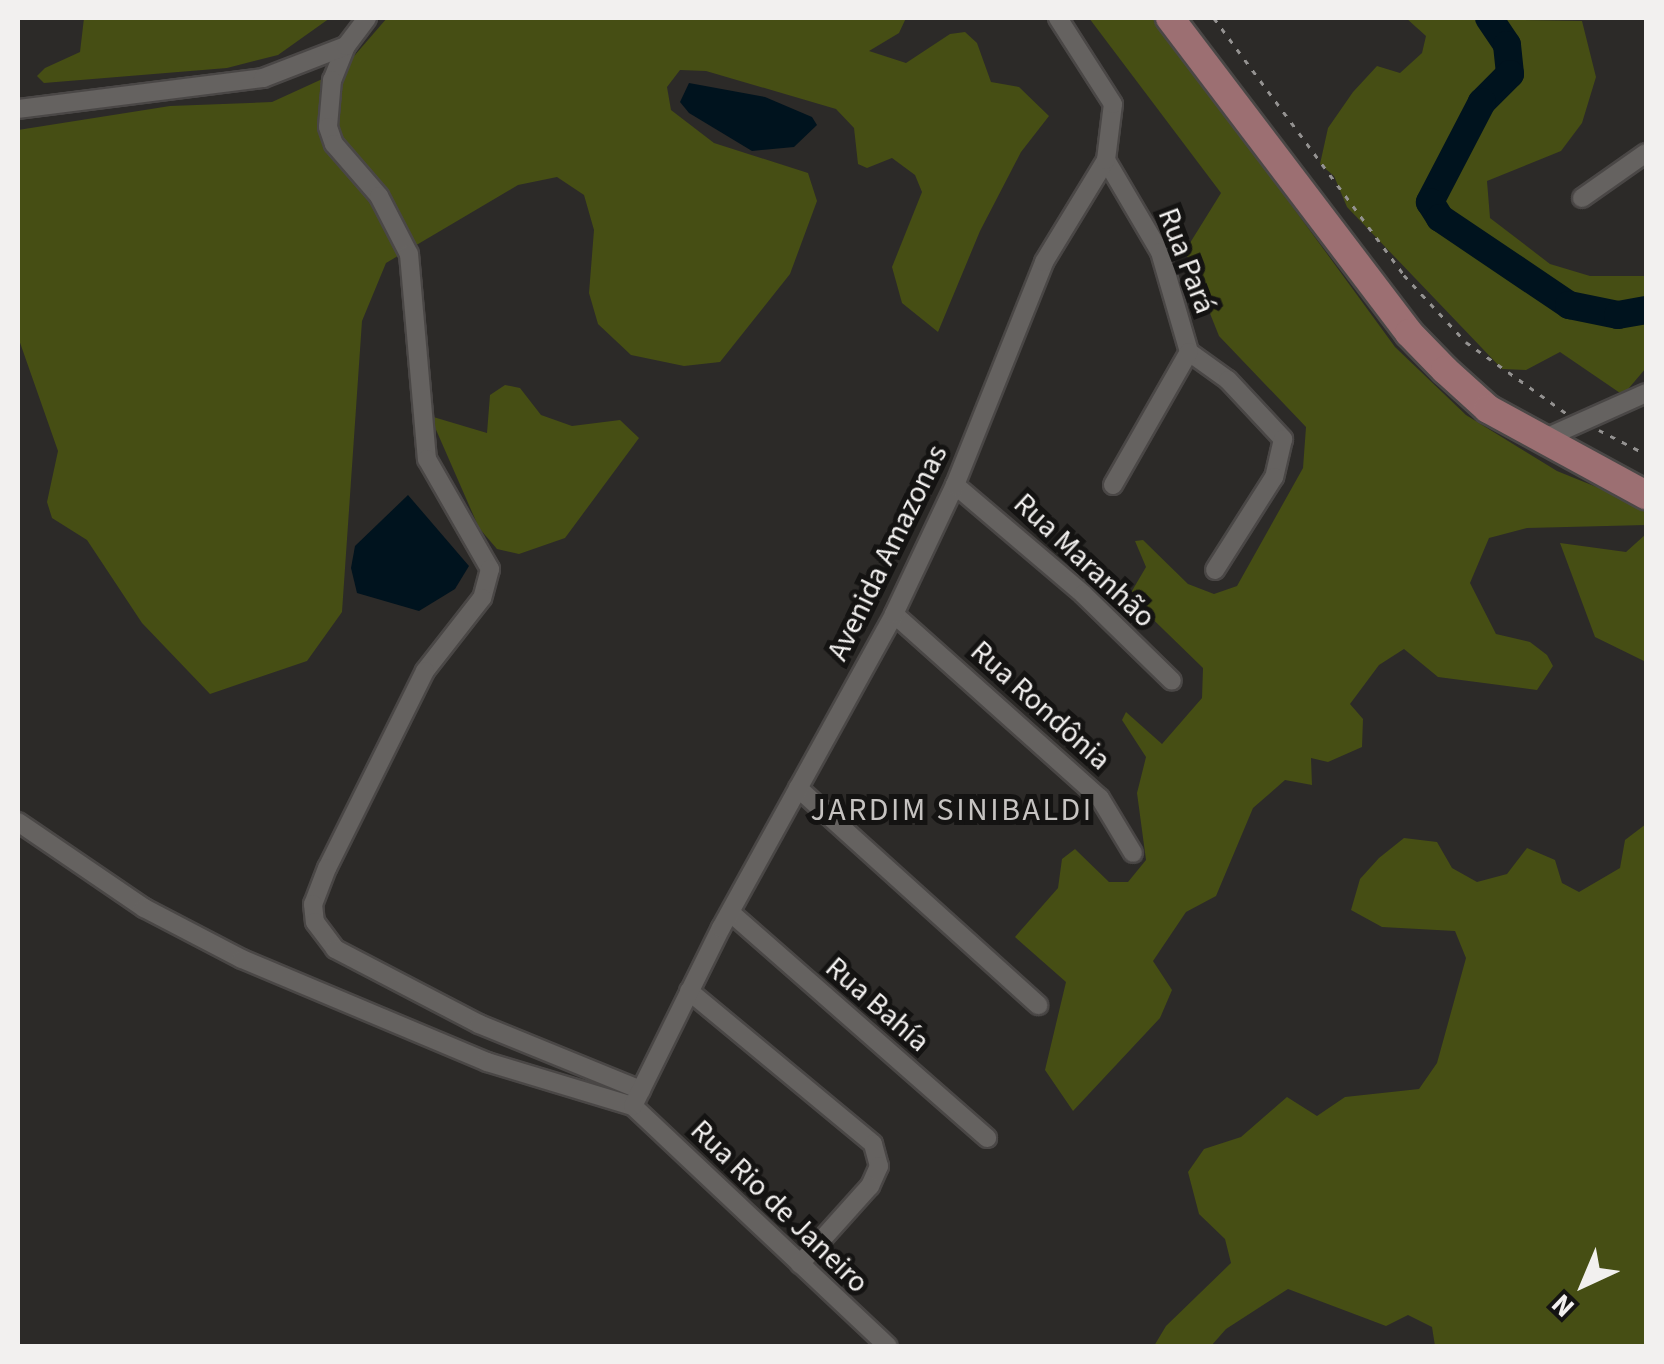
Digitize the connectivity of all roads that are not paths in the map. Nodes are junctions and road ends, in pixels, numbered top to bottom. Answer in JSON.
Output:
{"nodes":[{"id":1,"x":367,"y":18,"type":"edge"},
{"id":2,"x":1058,"y":18,"type":"edge"},
{"id":3,"x":1170,"y":18,"type":"edge"},
{"id":4,"x":346,"y":46,"type":"junction"},
{"id":5,"x":18,"y":109,"type":"edge"},
{"id":6,"x":1646,"y":153,"type":"edge"},
{"id":7,"x":1106,"y":160,"type":"junction"},
{"id":8,"x":1582,"y":198,"type":"dead end"},
{"id":9,"x":1190,"y":352,"type":"junction"},
{"id":10,"x":1646,"y":393,"type":"edge"},
{"id":11,"x":1541,"y":440,"type":"junction"},
{"id":12,"x":1113,"y":485,"type":"dead end"},
{"id":13,"x":954,"y":486,"type":"junction"},
{"id":14,"x":1646,"y":495,"type":"edge"},
{"id":15,"x":1215,"y":570,"type":"dead end"},
{"id":16,"x":894,"y":614,"type":"junction"},
{"id":17,"x":1172,"y":681,"type":"dead end"},
{"id":18,"x":798,"y":788,"type":"junction"},
{"id":19,"x":18,"y":822,"type":"edge"},
{"id":20,"x":1133,"y":853,"type":"dead end"},
{"id":21,"x":731,"y":912,"type":"junction"},
{"id":22,"x":688,"y":990,"type":"junction"},
{"id":23,"x":1038,"y":1005,"type":"dead end"},
{"id":24,"x":637,"y":1098,"type":"junction"},
{"id":25,"x":987,"y":1138,"type":"dead end"},
{"id":26,"x":800,"y":1264,"type":"junction"},
{"id":27,"x":888,"y":1346,"type":"edge"}],
"edges":[{"from":1,"to":4,"type":"street"},
{"from":2,"to":7,"type":"street","name":"Avenida Amazonas"},
{"from":3,"to":11,"type":"main road"},
{"from":4,"to":5,"type":"street"},
{"from":4,"to":24,"type":"street"},
{"from":6,"to":8,"type":"street"},
{"from":7,"to":9,"type":"street","name":"Rua Pará"},
{"from":7,"to":13,"type":"street","name":"Avenida Amazonas"},
{"from":9,"to":12,"type":"street"},
{"from":9,"to":15,"type":"street","name":"Rua Pará"},
{"from":10,"to":11,"type":"street"},
{"from":11,"to":14,"type":"main road"},
{"from":13,"to":16,"type":"street","name":"Avenida Amazonas"},
{"from":13,"to":17,"type":"street","name":"Rua Maranhão"},
{"from":16,"to":18,"type":"street","name":"Avenida Amazonas"},
{"from":16,"to":20,"type":"street","name":"Rua Rondônia"},
{"from":18,"to":21,"type":"street","name":"Avenida Amazonas"},
{"from":18,"to":23,"type":"street"},
{"from":19,"to":24,"type":"street"},
{"from":21,"to":22,"type":"street","name":"Avenida Amazonas"},
{"from":21,"to":25,"type":"street","name":"Rua Bahía"},
{"from":22,"to":24,"type":"street","name":"Avenida Amazonas"},
{"from":22,"to":26,"type":"street"},
{"from":24,"to":26,"type":"street","name":"Rua Rio de Janeiro"},
{"from":26,"to":27,"type":"street","name":"Rua Rio de Janeiro"}]}
